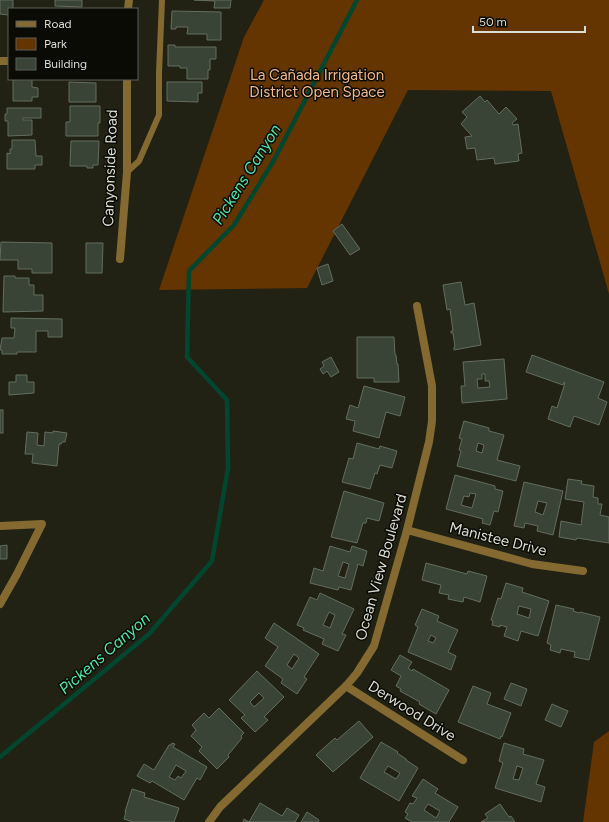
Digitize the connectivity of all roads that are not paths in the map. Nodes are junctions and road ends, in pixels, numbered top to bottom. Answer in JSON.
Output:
{"nodes":[{"id":1,"x":162,"y":0,"type":"edge"},
{"id":2,"x":127,"y":80,"type":"edge"},
{"id":3,"x":127,"y":172,"type":"junction"},
{"id":4,"x":120,"y":258,"type":"dead end"},
{"id":5,"x":417,"y":306,"type":"dead end"},
{"id":6,"x":0,"y":526,"type":"edge"},
{"id":7,"x":407,"y":530,"type":"junction"},
{"id":8,"x":583,"y":571,"type":"dead end"},
{"id":9,"x":0,"y":604,"type":"edge"},
{"id":10,"x":346,"y":686,"type":"junction"},
{"id":11,"x":463,"y":760,"type":"dead end"},
{"id":12,"x":209,"y":822,"type":"edge"}],
"edges":[{"from":1,"to":3,"type":"lane"},
{"from":2,"to":3,"type":"street","name":"Canyonside Road"},
{"from":3,"to":4,"type":"street","name":"Canyonside Road"},
{"from":5,"to":7,"type":"street","name":"Ocean View Boulevard"},
{"from":6,"to":9,"type":"street"},
{"from":7,"to":8,"type":"street","name":"Manistee Drive"},
{"from":7,"to":10,"type":"street","name":"Ocean View Boulevard"},
{"from":10,"to":11,"type":"street","name":"Derwood Drive"},
{"from":10,"to":12,"type":"street","name":"Ocean View Boulevard"}]}
